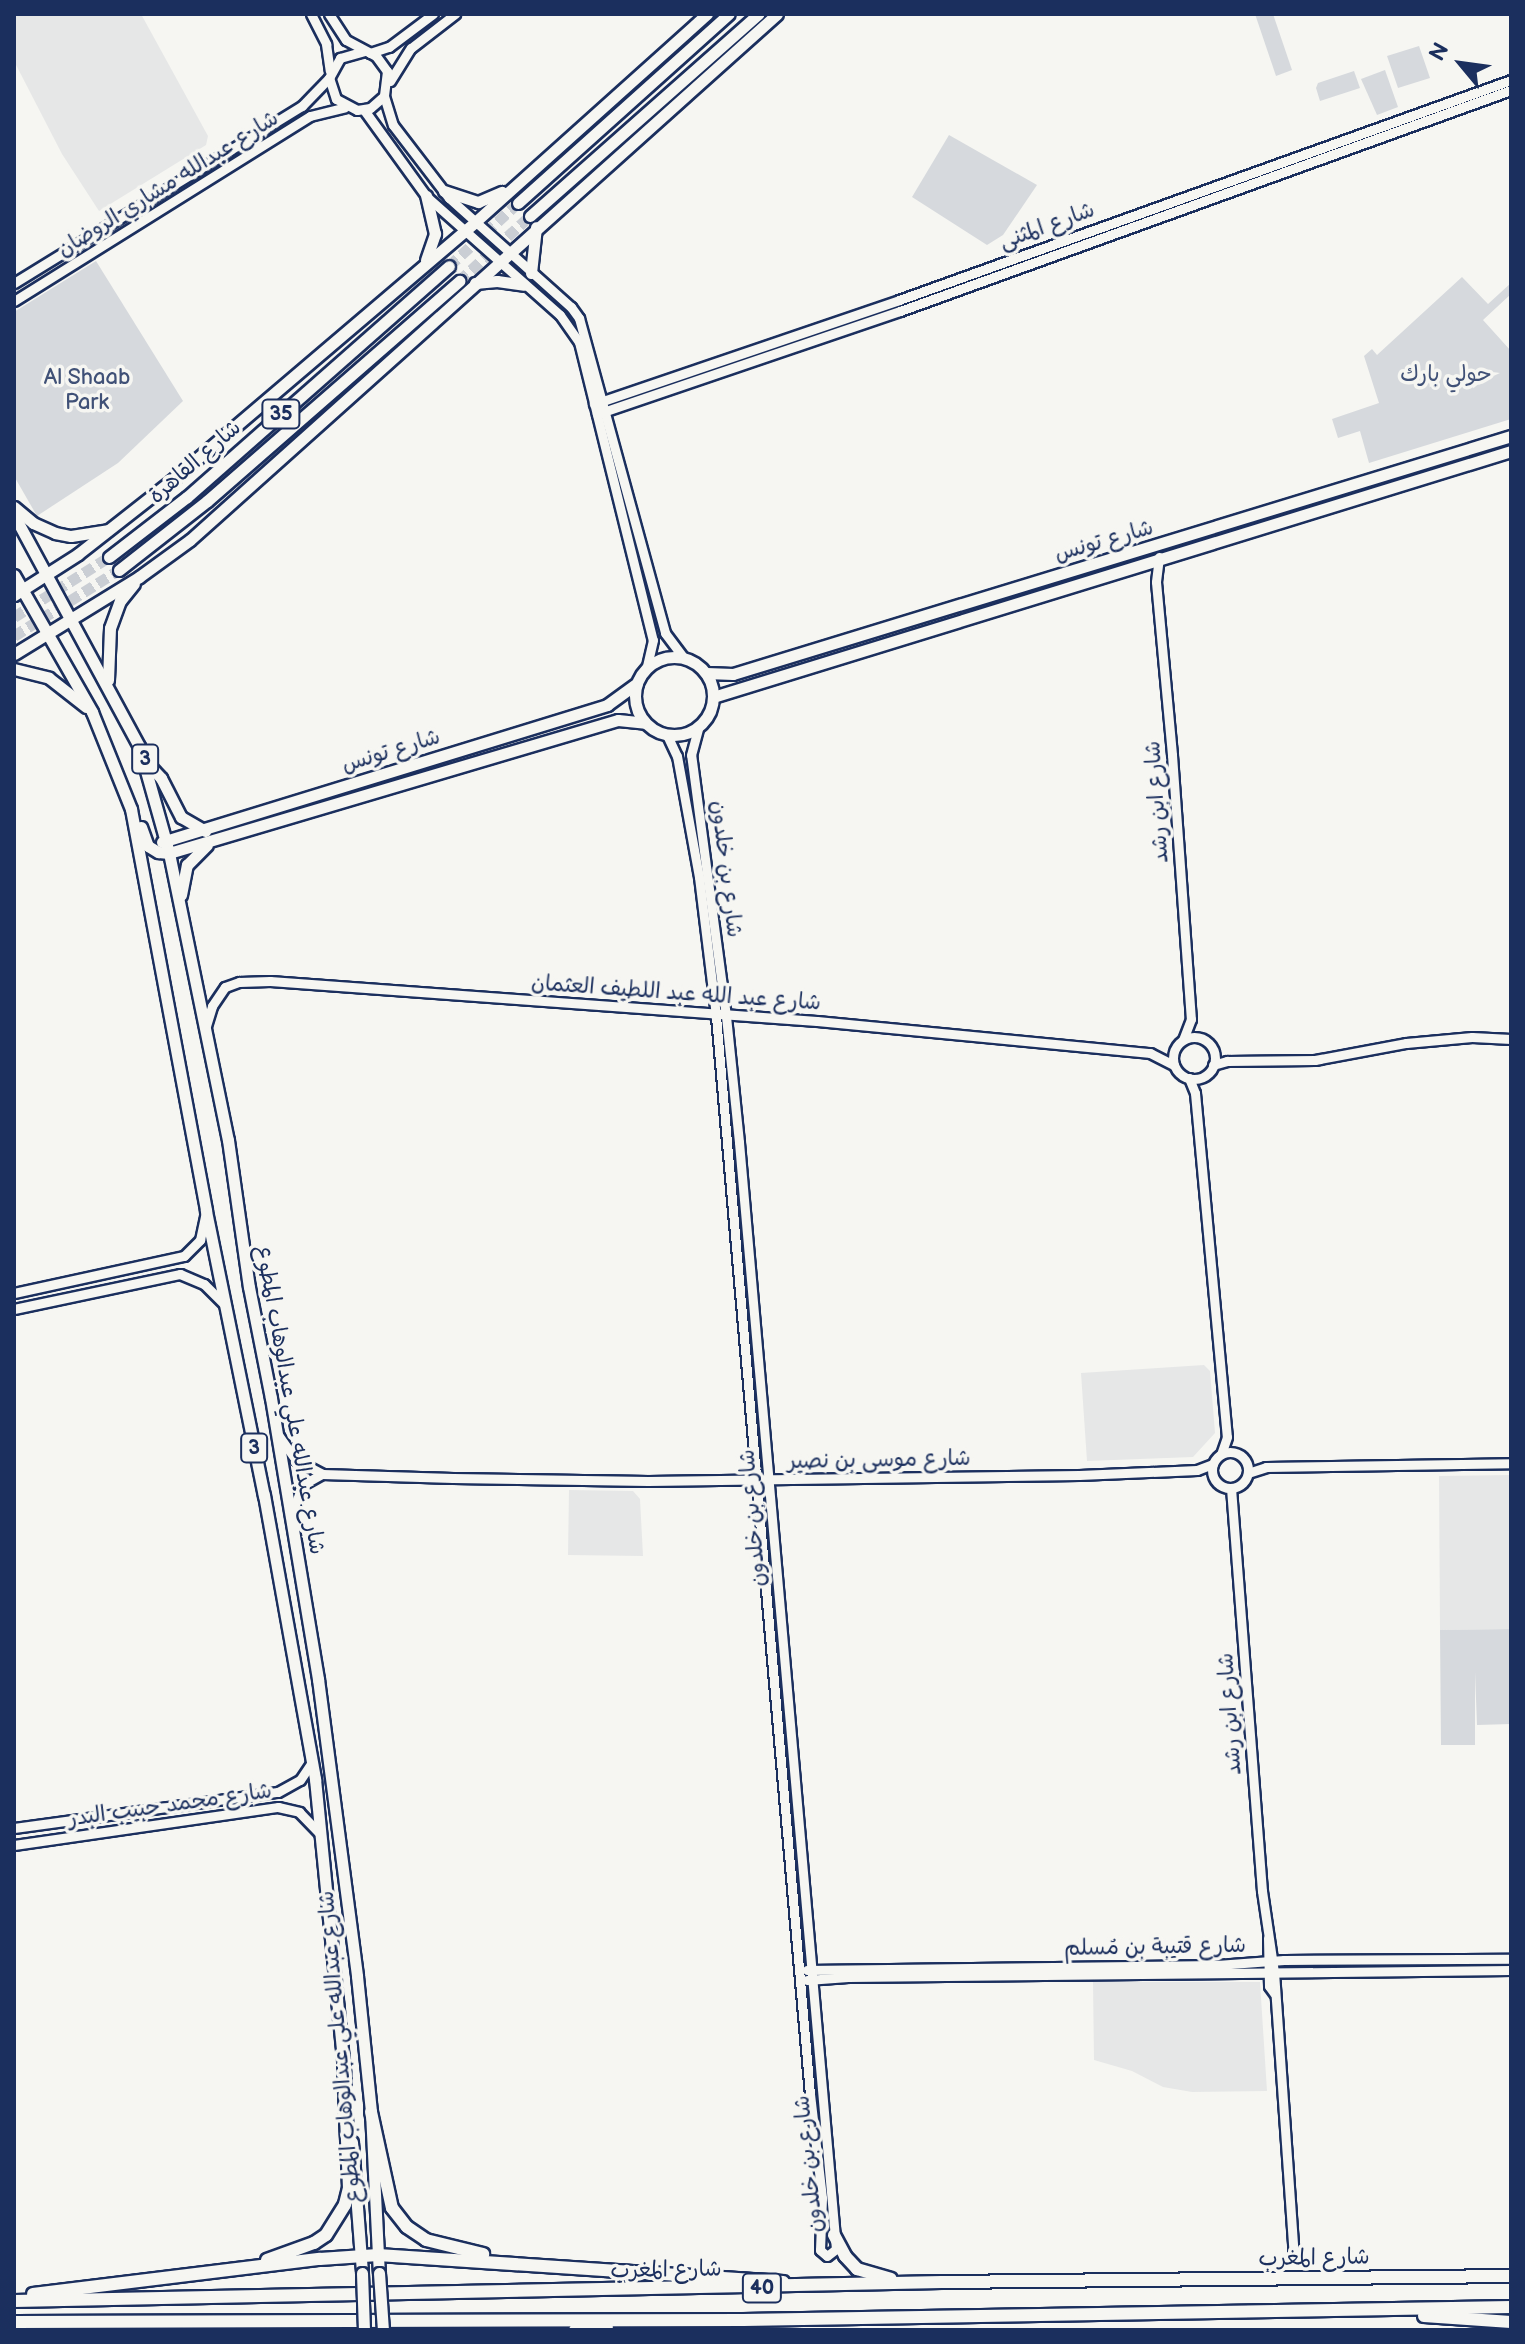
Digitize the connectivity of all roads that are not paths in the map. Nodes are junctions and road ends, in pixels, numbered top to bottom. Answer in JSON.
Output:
{"nodes":[{"id":1,"x":311,"y":14,"type":"edge"},
{"id":2,"x":329,"y":14,"type":"edge"},
{"id":3,"x":433,"y":14,"type":"edge"},
{"id":4,"x":455,"y":14,"type":"edge"},
{"id":5,"x":707,"y":14,"type":"edge"},
{"id":6,"x":729,"y":14,"type":"edge"},
{"id":7,"x":758,"y":14,"type":"edge"},
{"id":8,"x":777,"y":14,"type":"edge"},
{"id":9,"x":335,"y":26,"type":"junction"},
{"id":10,"x":322,"y":35,"type":"junction"},
{"id":11,"x":402,"y":38,"type":"junction"},
{"id":12,"x":411,"y":48,"type":"junction"},
{"id":13,"x":367,"y":52,"type":"junction"},
{"id":14,"x":330,"y":76,"type":"junction"},
{"id":15,"x":1511,"y":80,"type":"edge"},
{"id":16,"x":388,"y":84,"type":"junction"},
{"id":17,"x":1511,"y":90,"type":"edge"},
{"id":18,"x":384,"y":96,"type":"junction"},
{"id":19,"x":302,"y":106,"type":"junction"},
{"id":20,"x":345,"y":107,"type":"junction"},
{"id":21,"x":364,"y":110,"type":"junction"},
{"id":22,"x":306,"y":119,"type":"junction"},
{"id":23,"x":393,"y":125,"type":"junction"},
{"id":24,"x":381,"y":135,"type":"junction"},
{"id":25,"x":174,"y":184,"type":"junction"},
{"id":26,"x":513,"y":187,"type":"junction"},
{"id":27,"x":444,"y":191,"type":"junction"},
{"id":28,"x":181,"y":195,"type":"junction"},
{"id":29,"x":426,"y":196,"type":"junction"},
{"id":30,"x":518,"y":203,"type":"tunnel mouth"},
{"id":31,"x":533,"y":221,"type":"junction"},
{"id":32,"x":470,"y":227,"type":"junction"},
{"id":33,"x":508,"y":253,"type":"junction"},
{"id":34,"x":498,"y":262,"type":"junction"},
{"id":35,"x":424,"y":265,"type":"junction"},
{"id":36,"x":449,"y":266,"type":"tunnel mouth"},
{"id":37,"x":531,"y":273,"type":"junction"},
{"id":38,"x":459,"y":281,"type":"tunnel mouth"},
{"id":39,"x":14,"y":283,"type":"edge"},
{"id":40,"x":475,"y":283,"type":"junction"},
{"id":41,"x":524,"y":285,"type":"junction"},
{"id":42,"x":14,"y":301,"type":"edge"},
{"id":43,"x":600,"y":408,"type":"junction"},
{"id":44,"x":1511,"y":436,"type":"edge"},
{"id":45,"x":1511,"y":451,"type":"edge"},
{"id":46,"x":14,"y":507,"type":"edge"},
{"id":47,"x":14,"y":515,"type":"edge"},
{"id":48,"x":112,"y":529,"type":"junction"},
{"id":49,"x":109,"y":557,"type":"tunnel mouth"},
{"id":50,"x":1159,"y":557,"type":"junction"},
{"id":51,"x":1138,"y":564,"type":"junction"},
{"id":52,"x":119,"y":570,"type":"tunnel mouth"},
{"id":53,"x":49,"y":574,"type":"junction"},
{"id":54,"x":14,"y":575,"type":"edge"},
{"id":55,"x":139,"y":577,"type":"junction"},
{"id":56,"x":1156,"y":582,"type":"junction"},
{"id":57,"x":19,"y":592,"type":"edge"},
{"id":58,"x":73,"y":618,"type":"junction"},
{"id":59,"x":49,"y":633,"type":"junction"},
{"id":60,"x":14,"y":654,"type":"edge"},
{"id":61,"x":683,"y":657,"type":"junction"},
{"id":62,"x":781,"y":659,"type":"junction"},
{"id":63,"x":647,"y":667,"type":"junction"},
{"id":64,"x":14,"y":669,"type":"edge"},
{"id":65,"x":706,"y":673,"type":"junction"},
{"id":66,"x":781,"y":676,"type":"junction"},
{"id":67,"x":637,"y":683,"type":"junction"},
{"id":68,"x":108,"y":685,"type":"junction"},
{"id":69,"x":713,"y":697,"type":"junction"},
{"id":70,"x":596,"y":708,"type":"junction"},
{"id":71,"x":92,"y":712,"type":"junction"},
{"id":72,"x":645,"y":723,"type":"junction"},
{"id":73,"x":699,"y":726,"type":"junction"},
{"id":74,"x":591,"y":728,"type":"junction"},
{"id":75,"x":667,"y":735,"type":"junction"},
{"id":76,"x":146,"y":762,"type":"junction"},
{"id":77,"x":339,"y":788,"type":"junction"},
{"id":78,"x":127,"y":795,"type":"junction"},
{"id":79,"x":321,"y":808,"type":"junction"},
{"id":80,"x":208,"y":837,"type":"junction"},
{"id":81,"x":166,"y":840,"type":"junction"},
{"id":82,"x":153,"y":850,"type":"junction"},
{"id":83,"x":169,"y":853,"type":"junction"},
{"id":84,"x":144,"y":875,"type":"junction"},
{"id":85,"x":179,"y":910,"type":"junction"},
{"id":86,"x":721,"y":1016,"type":"junction"},
{"id":87,"x":1191,"y":1019,"type":"junction"},
{"id":88,"x":204,"y":1033,"type":"junction"},
{"id":89,"x":1201,"y":1038,"type":"junction"},
{"id":90,"x":1511,"y":1039,"type":"edge"},
{"id":91,"x":1183,"y":1040,"type":"junction"},
{"id":92,"x":1174,"y":1065,"type":"junction"},
{"id":93,"x":1213,"y":1065,"type":"junction"},
{"id":94,"x":1194,"y":1078,"type":"junction"},
{"id":95,"x":206,"y":1211,"type":"junction"},
{"id":96,"x":171,"y":1259,"type":"junction"},
{"id":97,"x":175,"y":1275,"type":"junction"},
{"id":98,"x":82,"y":1280,"type":"junction"},
{"id":99,"x":64,"y":1283,"type":"junction"},
{"id":100,"x":14,"y":1293,"type":"edge"},
{"id":101,"x":85,"y":1295,"type":"junction"},
{"id":102,"x":63,"y":1299,"type":"junction"},
{"id":103,"x":225,"y":1306,"type":"junction"},
{"id":104,"x":14,"y":1309,"type":"edge"},
{"id":105,"x":277,"y":1433,"type":"junction"},
{"id":106,"x":1227,"y":1437,"type":"junction"},
{"id":107,"x":1236,"y":1452,"type":"junction"},
{"id":108,"x":1221,"y":1454,"type":"junction"},
{"id":109,"x":1246,"y":1460,"type":"junction"},
{"id":110,"x":1511,"y":1463,"type":"edge"},
{"id":111,"x":1213,"y":1464,"type":"junction"},
{"id":112,"x":1266,"y":1467,"type":"junction"},
{"id":113,"x":1197,"y":1470,"type":"junction"},
{"id":114,"x":1248,"y":1473,"type":"junction"},
{"id":115,"x":322,"y":1474,"type":"junction"},
{"id":116,"x":1213,"y":1476,"type":"junction"},
{"id":117,"x":762,"y":1480,"type":"junction"},
{"id":118,"x":1231,"y":1488,"type":"junction"},
{"id":119,"x":289,"y":1519,"type":"junction"},
{"id":120,"x":312,"y":1762,"type":"junction"},
{"id":121,"x":278,"y":1792,"type":"junction"},
{"id":122,"x":189,"y":1805,"type":"junction"},
{"id":123,"x":278,"y":1807,"type":"junction"},
{"id":124,"x":167,"y":1809,"type":"junction"},
{"id":125,"x":190,"y":1819,"type":"junction"},
{"id":126,"x":168,"y":1822,"type":"junction"},
{"id":127,"x":19,"y":1828,"type":"edge"},
{"id":128,"x":320,"y":1834,"type":"junction"},
{"id":129,"x":28,"y":1843,"type":"junction"},
{"id":130,"x":14,"y":1845,"type":"edge"},
{"id":131,"x":1511,"y":1959,"type":"edge"},
{"id":132,"x":1270,"y":1966,"type":"junction"},
{"id":133,"x":1511,"y":1970,"type":"edge"},
{"id":134,"x":805,"y":1975,"type":"junction"},
{"id":135,"x":344,"y":2068,"type":"junction"},
{"id":136,"x":371,"y":2112,"type":"junction"},
{"id":137,"x":834,"y":2235,"type":"junction"},
{"id":138,"x":378,"y":2255,"type":"junction"},
{"id":139,"x":362,"y":2256,"type":"junction"},
{"id":140,"x":1294,"y":2257,"type":"dead end"},
{"id":141,"x":537,"y":2265,"type":"junction"},
{"id":142,"x":243,"y":2269,"type":"junction"},
{"id":143,"x":1511,"y":2270,"type":"edge"},
{"id":144,"x":1511,"y":2276,"type":"edge"},
{"id":145,"x":1402,"y":2277,"type":"junction"},
{"id":146,"x":934,"y":2283,"type":"junction"},
{"id":147,"x":820,"y":2287,"type":"junction"},
{"id":148,"x":14,"y":2299,"type":"edge"},
{"id":149,"x":1511,"y":2307,"type":"edge"},
{"id":150,"x":1345,"y":2309,"type":"junction"},
{"id":151,"x":743,"y":2320,"type":"junction"},
{"id":152,"x":14,"y":2322,"type":"edge"},
{"id":153,"x":1511,"y":2322,"type":"edge"},
{"id":154,"x":364,"y":2330,"type":"edge"},
{"id":155,"x":383,"y":2330,"type":"edge"},
{"id":156,"x":575,"y":2330,"type":"edge"}],
"edges":[{"from":1,"to":10,"type":"street"},
{"from":2,"to":9,"type":"street"},
{"from":3,"to":11,"type":"street"},
{"from":4,"to":12,"type":"street"},
{"from":5,"to":26,"type":"main road"},
{"from":6,"to":30,"type":"main road"},
{"from":7,"to":31,"type":"main road"},
{"from":8,"to":31,"type":"main road"},
{"from":9,"to":10,"type":"street"},
{"from":9,"to":13,"type":"street"},
{"from":10,"to":14,"type":"street"},
{"from":11,"to":12,"type":"street"},
{"from":11,"to":13,"type":"street"},
{"from":12,"to":16,"type":"street"},
{"from":13,"to":14,"type":"street"},
{"from":13,"to":16,"type":"street"},
{"from":14,"to":19,"type":"street","name":"شارع عبدالله مشاري الروضان"},
{"from":14,"to":20,"type":"street"},
{"from":15,"to":43,"type":"street","name":"شارع المثنى"},
{"from":16,"to":18,"type":"street"},
{"from":17,"to":43,"type":"street","name":"شارع المثنى"},
{"from":18,"to":21,"type":"street"},
{"from":18,"to":23,"type":"street"},
{"from":19,"to":22,"type":"street"},
{"from":19,"to":25,"type":"street","name":"شارع عبدالله مشاري الروضان"},
{"from":20,"to":21,"type":"street"},
{"from":20,"to":22,"type":"street","name":"شارع عبدالله مشاري الروضان"},
{"from":21,"to":24,"type":"street"},
{"from":22,"to":28,"type":"street","name":"شارع عبدالله مشاري الروضان"},
{"from":23,"to":24,"type":"street"},
{"from":23,"to":27,"type":"street"},
{"from":24,"to":29,"type":"street"},
{"from":25,"to":28,"type":"street"},
{"from":25,"to":39,"type":"street","name":"شارع عبدالله مشاري الروضان"},
{"from":26,"to":27,"type":"main road"},
{"from":26,"to":32,"type":"main road"},
{"from":27,"to":32,"type":"street"},
{"from":28,"to":42,"type":"street","name":"شارع عبدالله مشاري الروضان"},
{"from":29,"to":32,"type":"street"},
{"from":29,"to":35,"type":"main road"},
{"from":31,"to":33,"type":"main road"},
{"from":31,"to":37,"type":"main road"},
{"from":32,"to":33,"type":"street"},
{"from":32,"to":34,"type":"street"},
{"from":32,"to":35,"type":"main road"},
{"from":33,"to":34,"type":"main road"},
{"from":33,"to":37,"type":"street"},
{"from":34,"to":40,"type":"main road"},
{"from":34,"to":41,"type":"street"},
{"from":35,"to":48,"type":"main road"},
{"from":36,"to":49,"type":"main road","name":"شارع القاهرة","number":"35"},
{"from":37,"to":43,"type":"street"},
{"from":38,"to":52,"type":"main road","name":"شارع القاهرة","number":"35"},
{"from":40,"to":41,"type":"main road"},
{"from":40,"to":55,"type":"main road"},
{"from":41,"to":43,"type":"street"},
{"from":43,"to":61,"type":"street"},
{"from":43,"to":63,"type":"street"},
{"from":44,"to":62,"type":"main road","name":"شارع تونس"},
{"from":45,"to":50,"type":"main road","name":"شارع تونس"},
{"from":46,"to":48,"type":"main road"},
{"from":47,"to":53,"type":"main road","name":"شارع عبدالله علي عبدالوهاب المطوع","number":"3"},
{"from":48,"to":53,"type":"main road"},
{"from":50,"to":51,"type":"main road","name":"شارع تونس"},
{"from":50,"to":56,"type":"street","name":"شارع ابن رشد"},
{"from":51,"to":56,"type":"street"},
{"from":51,"to":66,"type":"main road","name":"شارع تونس"},
{"from":53,"to":57,"type":"main road"},
{"from":53,"to":58,"type":"main road","name":"شارع عبدالله علي عبدالوهاب المطوع","number":"3"},
{"from":54,"to":57,"type":"main road","number":"3"},
{"from":55,"to":58,"type":"main road"},
{"from":55,"to":68,"type":"main road"},
{"from":56,"to":87,"type":"street","name":"شارع ابن رشد"},
{"from":57,"to":59,"type":"main road","number":"3"},
{"from":58,"to":59,"type":"main road"},
{"from":58,"to":68,"type":"main road","name":"شارع عبدالله علي عبدالوهاب المطوع","number":"3"},
{"from":59,"to":60,"type":"main road"},
{"from":59,"to":71,"type":"main road","name":"شارع عبدالله علي عبدالوهاب المطوع","number":"3"},
{"from":61,"to":63,"type":"main road"},
{"from":61,"to":65,"type":"main road"},
{"from":62,"to":65,"type":"main road","name":"شارع تونس"},
{"from":62,"to":66,"type":"main road"},
{"from":63,"to":67,"type":"main road"},
{"from":64,"to":71,"type":"main road"},
{"from":65,"to":69,"type":"main road"},
{"from":66,"to":69,"type":"main road","name":"شارع تونس"},
{"from":67,"to":70,"type":"main road","name":"شارع تونس"},
{"from":67,"to":72,"type":"main road"},
{"from":68,"to":76,"type":"main road","name":"شارع عبدالله علي عبدالوهاب المطوع","number":"3"},
{"from":69,"to":73,"type":"main road"},
{"from":70,"to":74,"type":"main road"},
{"from":70,"to":77,"type":"main road","name":"شارع تونس"},
{"from":71,"to":78,"type":"main road","name":"شارع عبدالله علي عبدالوهاب المطوع","number":"3"},
{"from":72,"to":74,"type":"main road","name":"شارع تونس"},
{"from":72,"to":75,"type":"main road"},
{"from":73,"to":75,"type":"main road"},
{"from":73,"to":86,"type":"street","name":"شارع بن خلدون"},
{"from":74,"to":79,"type":"main road","name":"شارع تونس"},
{"from":75,"to":86,"type":"street","name":"شارع بن خلدون"},
{"from":76,"to":80,"type":"main road"},
{"from":76,"to":81,"type":"main road","name":"شارع عبدالله علي عبدالوهاب المطوع","number":"3"},
{"from":77,"to":79,"type":"main road"},
{"from":77,"to":80,"type":"main road","name":"شارع تونس"},
{"from":78,"to":82,"type":"main road"},
{"from":78,"to":84,"type":"main road","name":"شارع عبدالله علي عبدالوهاب المطوع","number":"3"},
{"from":79,"to":80,"type":"main road","name":"شارع تونس"},
{"from":80,"to":81,"type":"main road","name":"شارع تونس"},
{"from":80,"to":83,"type":"main road","name":"شارع تونس"},
{"from":80,"to":85,"type":"main road"},
{"from":81,"to":82,"type":"main road","name":"شارع تونس"},
{"from":81,"to":83,"type":"main road","name":"شارع عبدالله علي عبدالوهاب المطوع","number":"3"},
{"from":82,"to":83,"type":"main road","name":"شارع تونس"},
{"from":82,"to":84,"type":"main road"},
{"from":83,"to":85,"type":"main road","name":"شارع عبدالله علي عبدالوهاب المطوع","number":"3"},
{"from":84,"to":95,"type":"main road","name":"شارع عبدالله علي عبدالوهاب المطوع","number":"3"},
{"from":85,"to":88,"type":"main road","name":"شارع عبدالله علي عبدالوهاب المطوع","number":"3"},
{"from":86,"to":88,"type":"street","name":"شارع عبد الله عبد اللطيف العثمان"},
{"from":86,"to":92,"type":"street","name":"شارع عبد الله عبد اللطيف العثمان"},
{"from":86,"to":117,"type":"street","name":"شارع بن خلدون"},
{"from":87,"to":89,"type":"street","name":"شارع ابن رشد"},
{"from":87,"to":91,"type":"street","name":"شارع ابن رشد"},
{"from":88,"to":105,"type":"main road","name":"شارع عبدالله علي عبدالوهاب المطوع","number":"3"},
{"from":89,"to":91,"type":"street"},
{"from":89,"to":93,"type":"street"},
{"from":90,"to":93,"type":"street"},
{"from":91,"to":92,"type":"street"},
{"from":92,"to":94,"type":"street"},
{"from":93,"to":94,"type":"street"},
{"from":94,"to":106,"type":"street"},
{"from":95,"to":96,"type":"street"},
{"from":95,"to":103,"type":"main road","name":"شارع عبدالله علي عبدالوهاب المطوع","number":"3"},
{"from":96,"to":97,"type":"street"},
{"from":96,"to":98,"type":"street"},
{"from":97,"to":101,"type":"street"},
{"from":97,"to":103,"type":"street"},
{"from":98,"to":99,"type":"street"},
{"from":98,"to":101,"type":"street"},
{"from":99,"to":100,"type":"street"},
{"from":99,"to":102,"type":"street"},
{"from":101,"to":102,"type":"street"},
{"from":102,"to":104,"type":"street"},
{"from":103,"to":120,"type":"main road","name":"شارع عبدالله علي عبدالوهاب المطوع","number":"3"},
{"from":105,"to":115,"type":"street"},
{"from":105,"to":119,"type":"main road","name":"شارع عبدالله علي عبدالوهاب المطوع","number":"3"},
{"from":106,"to":107,"type":"street"},
{"from":106,"to":108,"type":"street"},
{"from":107,"to":108,"type":"street"},
{"from":107,"to":109,"type":"street"},
{"from":108,"to":111,"type":"street"},
{"from":109,"to":112,"type":"street"},
{"from":109,"to":114,"type":"street"},
{"from":110,"to":112,"type":"street"},
{"from":111,"to":113,"type":"street","name":"شارع موسى بن نصير"},
{"from":111,"to":116,"type":"street"},
{"from":112,"to":114,"type":"street"},
{"from":113,"to":116,"type":"street","name":"شارع موسى بن نصير"},
{"from":113,"to":117,"type":"street","name":"شارع موسى بن نصير"},
{"from":114,"to":118,"type":"street"},
{"from":115,"to":117,"type":"street","name":"شارع موسى بن نصير"},
{"from":115,"to":119,"type":"street"},
{"from":116,"to":118,"type":"street"},
{"from":117,"to":134,"type":"street","name":"شارع بن خلدون"},
{"from":118,"to":132,"type":"street","name":"شارع ابن رشد"},
{"from":119,"to":136,"type":"main road","name":"شارع عبدالله علي عبدالوهاب المطوع","number":"3"},
{"from":120,"to":121,"type":"street","name":"شارع محمد حبيب البدر"},
{"from":120,"to":128,"type":"main road","name":"شارع عبدالله علي عبدالوهاب المطوع","number":"3"},
{"from":121,"to":122,"type":"street","name":"شارع محمد حبيب البدر"},
{"from":121,"to":123,"type":"street"},
{"from":122,"to":124,"type":"street","name":"شارع محمد حبيب البدر"},
{"from":122,"to":125,"type":"street"},
{"from":123,"to":125,"type":"street","name":"شارع محمد حبيب البدر"},
{"from":123,"to":128,"type":"street","name":"شارع محمد حبيب البدر"},
{"from":124,"to":126,"type":"street"},
{"from":124,"to":127,"type":"street","name":"شارع محمد حبيب البدر"},
{"from":125,"to":126,"type":"street","name":"شارع محمد حبيب البدر"},
{"from":126,"to":129,"type":"street","name":"شارع محمد حبيب البدر"},
{"from":127,"to":129,"type":"street"},
{"from":128,"to":135,"type":"main road","name":"شارع عبدالله علي عبدالوهاب المطوع","number":"3"},
{"from":129,"to":130,"type":"street","name":"شارع محمد حبيب البدر"},
{"from":131,"to":132,"type":"street","name":"شارع قتيبة بن مُسلم"},
{"from":132,"to":133,"type":"street","name":"شارع قتيبة بن مُسلم"},
{"from":132,"to":134,"type":"street","name":"شارع قتيبة بن مُسلم"},
{"from":132,"to":140,"type":"street","name":"شارع ابن رشد"},
{"from":134,"to":137,"type":"street","name":"شارع بن خلدون"},
{"from":134,"to":137,"type":"street","name":"شارع بن خلدون"},
{"from":135,"to":139,"type":"main road","name":"شارع عبدالله علي عبدالوهاب المطوع","number":"3"},
{"from":135,"to":142,"type":"highway"},
{"from":136,"to":138,"type":"main road","name":"شارع عبدالله علي عبدالوهاب المطوع","number":"3"},
{"from":136,"to":141,"type":"highway"},
{"from":137,"to":146,"type":"highway"},
{"from":138,"to":139,"type":"highway"},
{"from":138,"to":141,"type":"highway"},
{"from":138,"to":155,"type":"main road","name":"شارع عبدالله علي عبدالوهاب المطوع","number":"3","bridge":true},
{"from":139,"to":142,"type":"highway"},
{"from":139,"to":154,"type":"main road","name":"شارع عبدالله علي عبدالوهاب المطوع","number":"3","bridge":true},
{"from":141,"to":147,"type":"highway"},
{"from":142,"to":148,"type":"highway"},
{"from":143,"to":145,"type":"main road"},
{"from":144,"to":145,"type":"highway","name":"شارع المغرب","number":"40"},
{"from":145,"to":146,"type":"highway","name":"شارع المغرب","number":"40"},
{"from":146,"to":147,"type":"highway","name":"شارع المغرب","number":"40"},
{"from":147,"to":148,"type":"highway","name":"شارع المغرب","number":"40"},
{"from":149,"to":150,"type":"highway","number":"40"},
{"from":150,"to":151,"type":"highway","number":"40"},
{"from":150,"to":153,"type":"highway"},
{"from":151,"to":152,"type":"highway","number":"40"},
{"from":151,"to":156,"type":"highway"}]}
